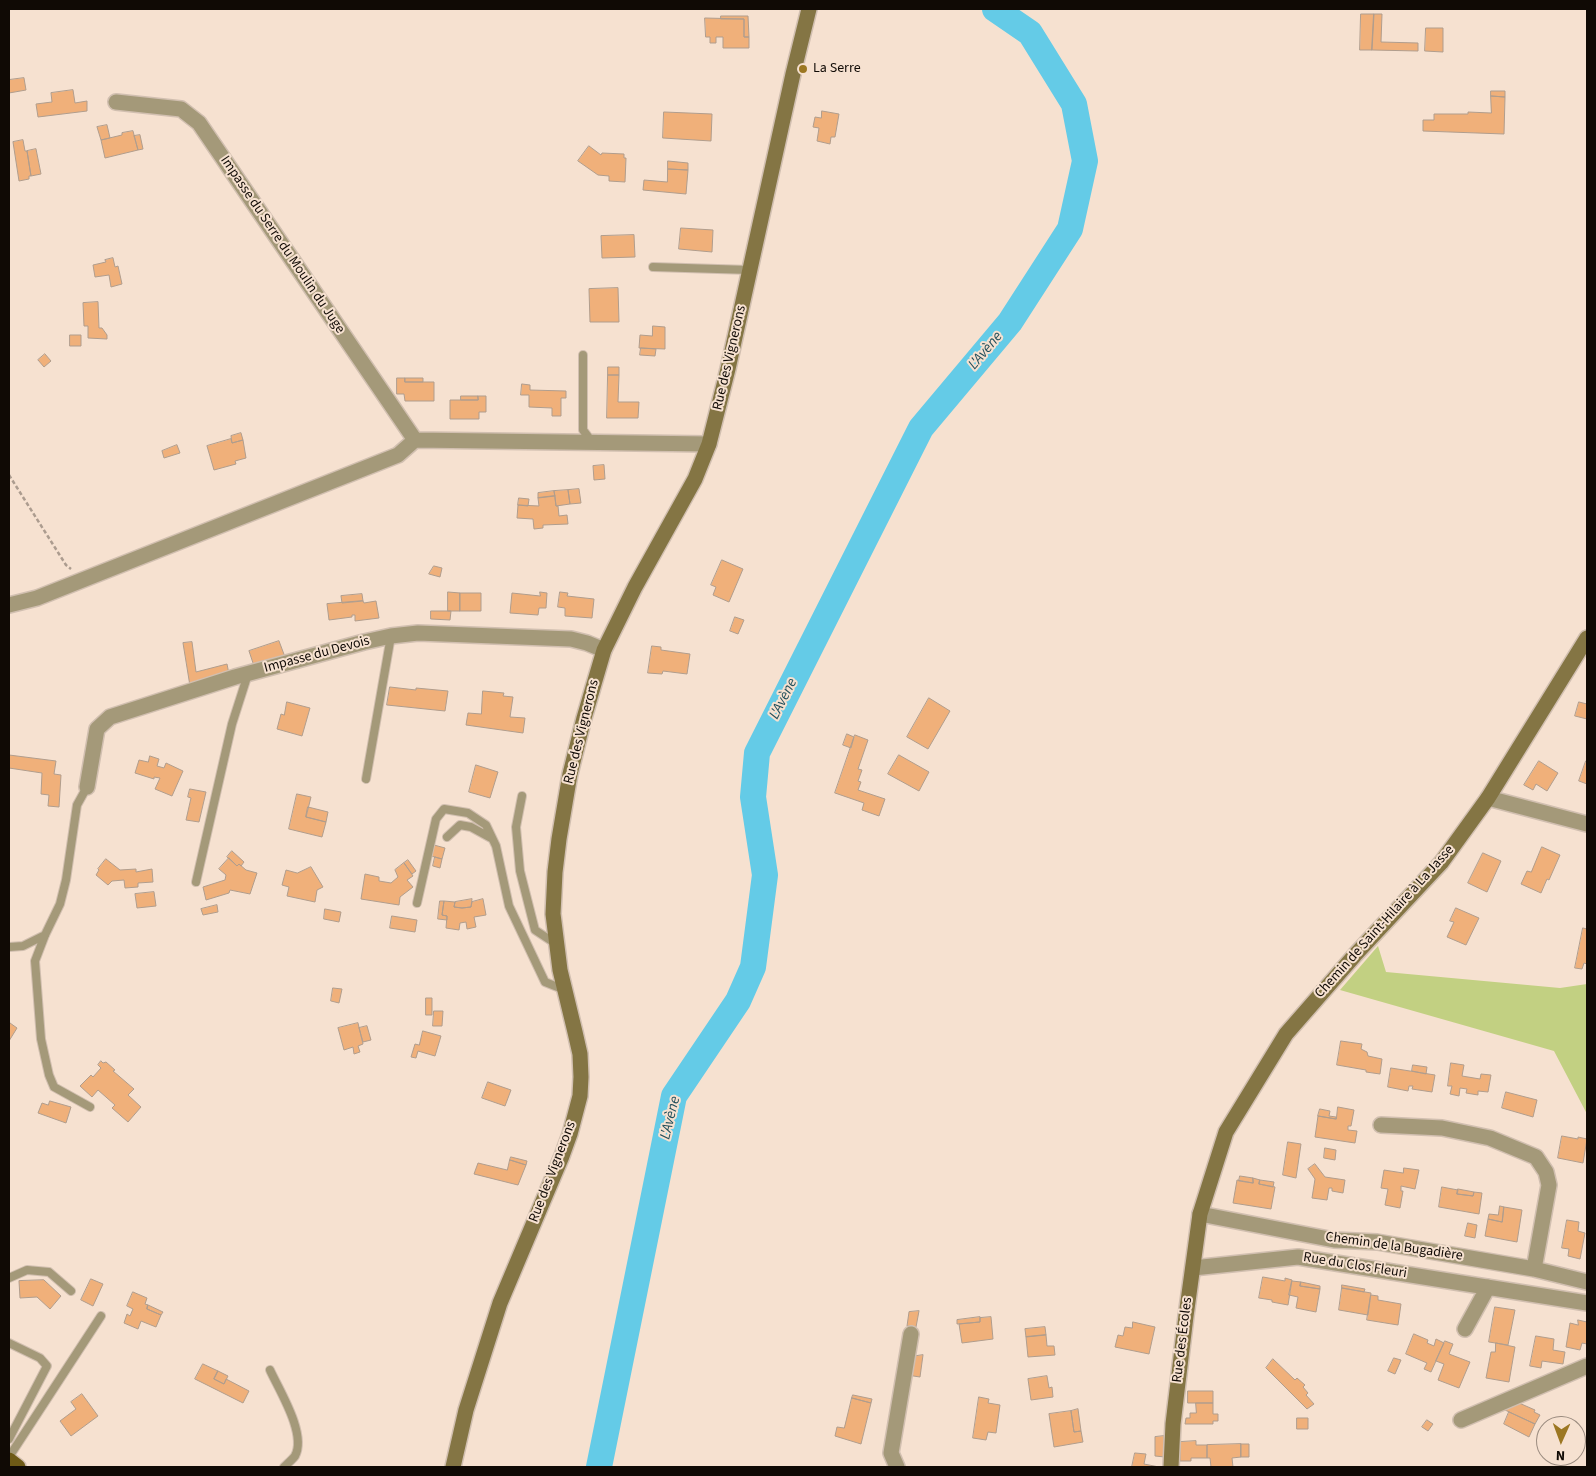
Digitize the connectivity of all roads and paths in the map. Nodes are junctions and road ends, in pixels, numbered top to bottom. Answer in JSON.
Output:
{"nodes":[{"id":1,"x":809,"y":9,"type":"edge"},
{"id":2,"x":116,"y":102,"type":"dead end"},
{"id":3,"x":653,"y":267,"type":"dead end"},
{"id":4,"x":750,"y":270,"type":"junction"},
{"id":5,"x":583,"y":356,"type":"dead end"},
{"id":6,"x":415,"y":440,"type":"junction"},
{"id":7,"x":592,"y":442,"type":"junction"},
{"id":8,"x":709,"y":444,"type":"junction"},
{"id":9,"x":9,"y":475,"type":"edge"},
{"id":10,"x":84,"y":580,"type":"junction"},
{"id":11,"x":9,"y":605,"type":"edge"},
{"id":12,"x":391,"y":636,"type":"junction"},
{"id":13,"x":1587,"y":638,"type":"edge"},
{"id":14,"x":604,"y":650,"type":"junction"},
{"id":15,"x":248,"y":674,"type":"junction"},
{"id":16,"x":366,"y":779,"type":"dead end"},
{"id":17,"x":87,"y":787,"type":"joint"},
{"id":18,"x":522,"y":796,"type":"dead end"},
{"id":19,"x":1488,"y":798,"type":"junction"},
{"id":20,"x":1587,"y":824,"type":"edge"},
{"id":21,"x":447,"y":837,"type":"dead end"},
{"id":22,"x":491,"y":838,"type":"junction"},
{"id":23,"x":196,"y":882,"type":"dead end"},
{"id":24,"x":416,"y":903,"type":"dead end"},
{"id":25,"x":45,"y":935,"type":"junction"},
{"id":26,"x":556,"y":944,"type":"junction"},
{"id":27,"x":9,"y":947,"type":"edge"},
{"id":28,"x":565,"y":990,"type":"junction"},
{"id":29,"x":90,"y":1107,"type":"dead end"},
{"id":30,"x":1381,"y":1125,"type":"dead end"},
{"id":31,"x":1200,"y":1214,"type":"junction"},
{"id":32,"x":1192,"y":1268,"type":"junction"},
{"id":33,"x":1534,"y":1269,"type":"junction"},
{"id":34,"x":9,"y":1278,"type":"edge"},
{"id":35,"x":1587,"y":1282,"type":"edge"},
{"id":36,"x":1488,"y":1287,"type":"junction"},
{"id":37,"x":71,"y":1291,"type":"dead end"},
{"id":38,"x":1587,"y":1303,"type":"edge"},
{"id":39,"x":101,"y":1316,"type":"dead end"},
{"id":40,"x":1465,"y":1329,"type":"dead end"},
{"id":41,"x":911,"y":1334,"type":"dead end"},
{"id":42,"x":9,"y":1343,"type":"edge"},
{"id":43,"x":1587,"y":1366,"type":"edge"},
{"id":44,"x":270,"y":1370,"type":"dead end"},
{"id":45,"x":1461,"y":1420,"type":"dead end"},
{"id":46,"x":9,"y":1439,"type":"edge"},
{"id":47,"x":9,"y":1459,"type":"edge"},
{"id":48,"x":18,"y":1467,"type":"edge"},
{"id":49,"x":284,"y":1467,"type":"edge"},
{"id":50,"x":453,"y":1467,"type":"edge"},
{"id":51,"x":897,"y":1467,"type":"edge"},
{"id":52,"x":1170,"y":1467,"type":"edge"}],
"edges":[{"from":1,"to":4,"type":"street","name":"Rue des Vignerons"},
{"from":2,"to":6,"type":"street","name":"Impasse du Serre du Moulin du Juge"},
{"from":3,"to":4,"type":"lane"},
{"from":4,"to":8,"type":"street","name":"Rue des Vignerons"},
{"from":5,"to":7,"type":"lane"},
{"from":6,"to":7,"type":"street"},
{"from":6,"to":10,"type":"street"},
{"from":7,"to":8,"type":"street"},
{"from":8,"to":14,"type":"street","name":"Rue des Vignerons"},
{"from":9,"to":10,"type":"path"},
{"from":10,"to":11,"type":"street"},
{"from":12,"to":14,"type":"street","name":"Impasse du Devois"},
{"from":12,"to":15,"type":"street","name":"Impasse du Devois"},
{"from":12,"to":16,"type":"lane"},
{"from":13,"to":19,"type":"street","name":"Chemin de Saint-Hilaire à La Jasse"},
{"from":14,"to":26,"type":"street","name":"Rue des Vignerons"},
{"from":15,"to":17,"type":"street","name":"Impasse du Devois"},
{"from":15,"to":23,"type":"lane"},
{"from":17,"to":25,"type":"lane"},
{"from":18,"to":26,"type":"lane"},
{"from":19,"to":20,"type":"street"},
{"from":19,"to":31,"type":"street","name":"Chemin de Saint-Hilaire à La Jasse"},
{"from":21,"to":22,"type":"lane"},
{"from":22,"to":24,"type":"lane"},
{"from":22,"to":28,"type":"lane"},
{"from":25,"to":27,"type":"lane"},
{"from":25,"to":29,"type":"lane"},
{"from":26,"to":28,"type":"street","name":"Rue des Vignerons"},
{"from":28,"to":50,"type":"street","name":"Rue des Vignerons"},
{"from":30,"to":33,"type":"street"},
{"from":31,"to":32,"type":"street","name":"Rue des Écoles"},
{"from":31,"to":33,"type":"street","name":"Chemin de la Bugadière"},
{"from":32,"to":36,"type":"street","name":"Rue du Clos Fleuri"},
{"from":32,"to":52,"type":"street","name":"Rue des Écoles"},
{"from":33,"to":35,"type":"street","name":"Chemin de la Bugadière"},
{"from":34,"to":37,"type":"lane"},
{"from":36,"to":38,"type":"street","name":"Rue du Clos Fleuri"},
{"from":36,"to":40,"type":"street"},
{"from":39,"to":47,"type":"lane"},
{"from":41,"to":51,"type":"street"},
{"from":42,"to":46,"type":"lane"},
{"from":43,"to":45,"type":"street"},
{"from":44,"to":49,"type":"lane"},
{"from":47,"to":48,"type":"main road"}]}
